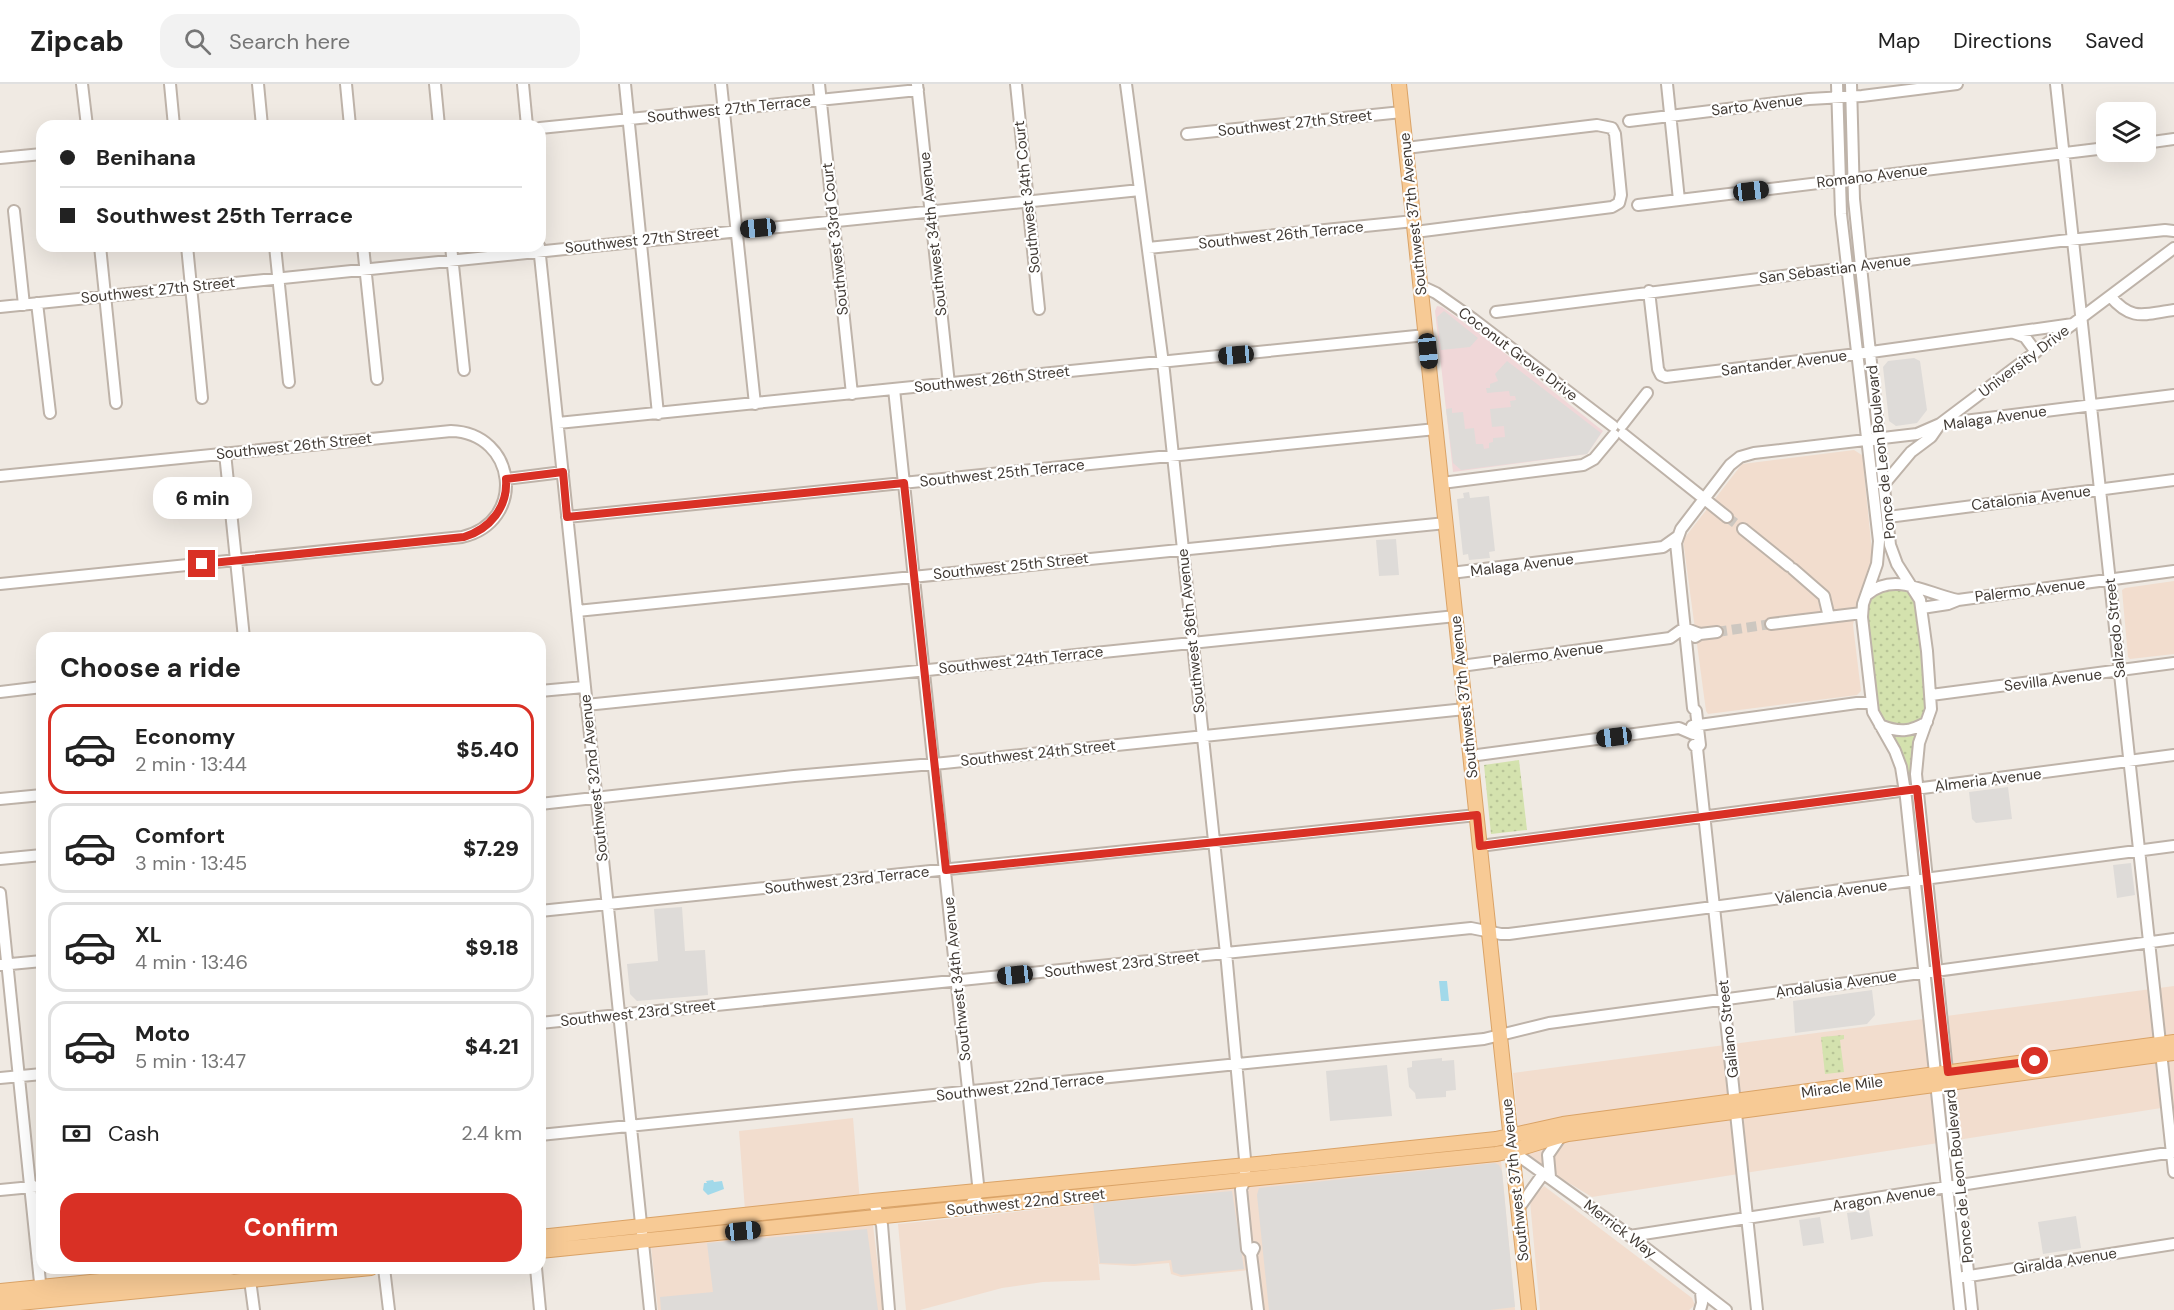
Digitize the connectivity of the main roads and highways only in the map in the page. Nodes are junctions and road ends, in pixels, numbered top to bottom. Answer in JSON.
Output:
{"nodes":[{"id":1,"x":1399,"y":84,"type":"edge"},
{"id":2,"x":2168,"y":1048,"type":"edge"},
{"id":3,"x":1736,"y":1106,"type":"junction"},
{"id":4,"x":1510,"y":1136,"type":"junction"},
{"id":5,"x":1512,"y":1151,"type":"junction"},
{"id":6,"x":805,"y":1208,"type":"junction"},
{"id":7,"x":802,"y":1225,"type":"junction"},
{"id":8,"x":546,"y":1236,"type":"edge"},
{"id":9,"x":546,"y":1250,"type":"edge"},
{"id":10,"x":186,"y":1274,"type":"edge"},
{"id":11,"x":250,"y":1274,"type":"edge"},
{"id":12,"x":0,"y":1291,"type":"edge"},
{"id":13,"x":41,"y":1294,"type":"junction"},
{"id":14,"x":0,"y":1305,"type":"edge"},
{"id":15,"x":1528,"y":1310,"type":"edge"}],
"edges":[{"from":1,"to":4,"type":"main road","name":"Southwest 37th Avenue"},
{"from":2,"to":3,"type":"main road","name":"Miracle Mile"},
{"from":3,"to":4,"type":"main road","name":"Miracle Mile"},
{"from":3,"to":5,"type":"main road","name":"Miracle Mile"},
{"from":4,"to":5,"type":"main road","name":"Southwest 37th Avenue"},
{"from":4,"to":6,"type":"main road","name":"Southwest 22nd Street"},
{"from":5,"to":7,"type":"main road","name":"Southwest 22nd Street"},
{"from":5,"to":15,"type":"main road","name":"Southwest 37th Avenue"},
{"from":6,"to":7,"type":"main road"},
{"from":6,"to":8,"type":"main road","name":"Southwest 22nd Street"},
{"from":7,"to":9,"type":"main road","name":"Southwest 22nd Street"},
{"from":10,"to":13,"type":"main road"},
{"from":11,"to":13,"type":"main road"},
{"from":12,"to":13,"type":"main road"},
{"from":13,"to":14,"type":"main road"}]}
